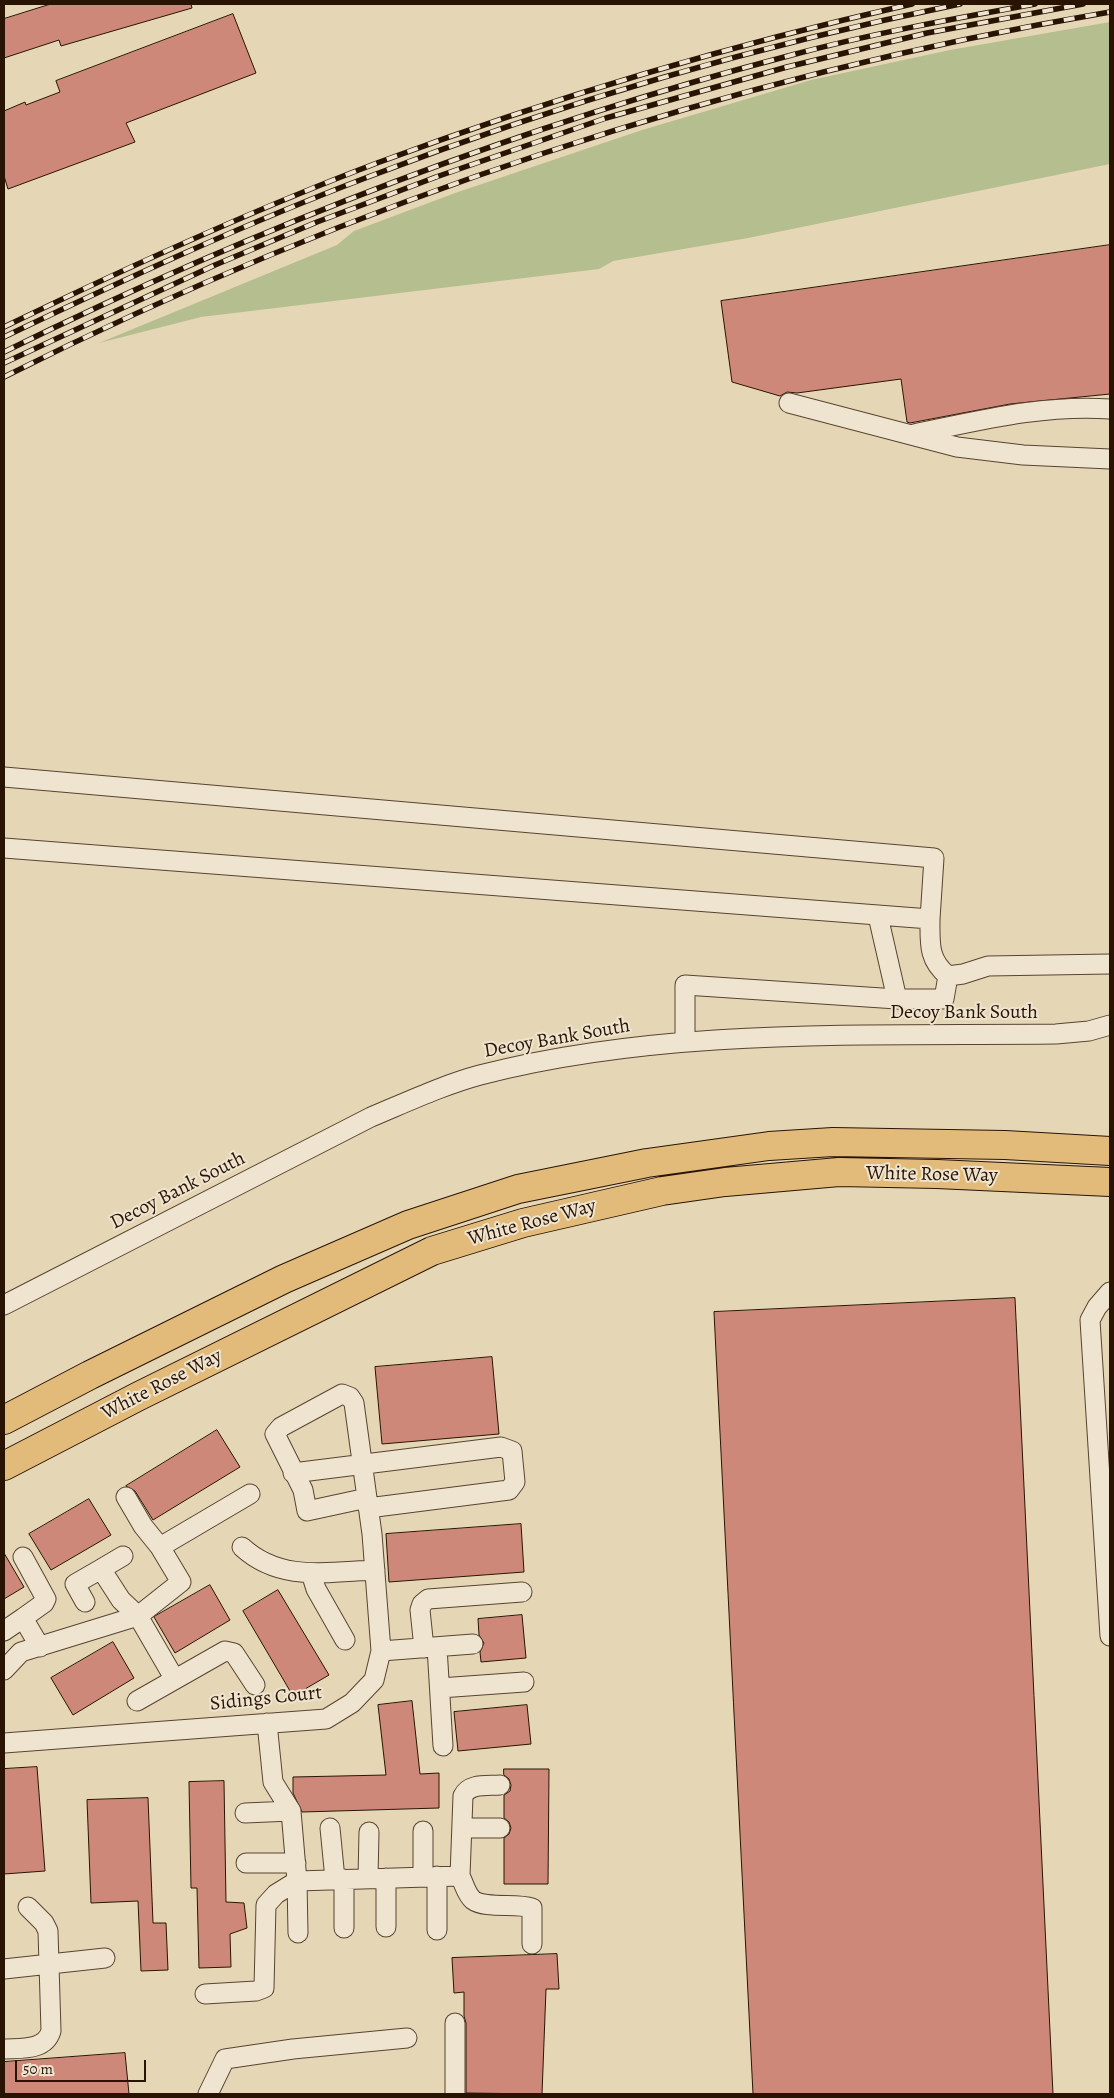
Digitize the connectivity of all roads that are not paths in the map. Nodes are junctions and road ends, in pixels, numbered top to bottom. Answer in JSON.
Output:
{"nodes":[{"id":1,"x":789,"y":403,"type":"dead end"},
{"id":2,"x":1110,"y":409,"type":"edge"},
{"id":3,"x":909,"y":436,"type":"junction"},
{"id":4,"x":1110,"y":459,"type":"edge"},
{"id":5,"x":4,"y":777,"type":"edge"},
{"id":6,"x":4,"y":848,"type":"edge"},
{"id":7,"x":878,"y":916,"type":"junction"},
{"id":8,"x":930,"y":919,"type":"junction"},
{"id":9,"x":1110,"y":964,"type":"edge"},
{"id":10,"x":948,"y":976,"type":"junction"},
{"id":11,"x":897,"y":999,"type":"junction"},
{"id":12,"x":1110,"y":1024,"type":"edge"},
{"id":13,"x":685,"y":1042,"type":"junction"},
{"id":14,"x":1110,"y":1151,"type":"edge"},
{"id":15,"x":1110,"y":1182,"type":"edge"},
{"id":16,"x":1110,"y":1292,"type":"edge"},
{"id":17,"x":4,"y":1305,"type":"edge"},
{"id":18,"x":4,"y":1420,"type":"edge"},
{"id":19,"x":362,"y":1463,"type":"junction"},
{"id":20,"x":4,"y":1466,"type":"edge"},
{"id":21,"x":293,"y":1473,"type":"junction"},
{"id":22,"x":250,"y":1494,"type":"dead end"},
{"id":23,"x":126,"y":1497,"type":"dead end"},
{"id":24,"x":368,"y":1503,"type":"junction"},
{"id":25,"x":160,"y":1547,"type":"junction"},
{"id":26,"x":242,"y":1547,"type":"dead end"},
{"id":27,"x":122,"y":1556,"type":"dead end"},
{"id":28,"x":23,"y":1557,"type":"dead end"},
{"id":29,"x":101,"y":1569,"type":"junction"},
{"id":30,"x":374,"y":1570,"type":"junction"},
{"id":31,"x":311,"y":1573,"type":"junction"},
{"id":32,"x":522,"y":1592,"type":"dead end"},
{"id":33,"x":85,"y":1602,"type":"dead end"},
{"id":34,"x":138,"y":1616,"type":"junction"},
{"id":35,"x":23,"y":1618,"type":"junction"},
{"id":36,"x":1110,"y":1636,"type":"edge"},
{"id":37,"x":5,"y":1638,"type":"edge"},
{"id":38,"x":345,"y":1640,"type":"dead end"},
{"id":39,"x":474,"y":1644,"type":"dead end"},
{"id":40,"x":40,"y":1647,"type":"junction"},
{"id":41,"x":430,"y":1647,"type":"junction"},
{"id":42,"x":381,"y":1651,"type":"junction"},
{"id":43,"x":4,"y":1670,"type":"edge"},
{"id":44,"x":174,"y":1678,"type":"junction"},
{"id":45,"x":524,"y":1682,"type":"dead end"},
{"id":46,"x":255,"y":1685,"type":"dead end"},
{"id":47,"x":440,"y":1688,"type":"junction"},
{"id":48,"x":138,"y":1700,"type":"dead end"},
{"id":49,"x":267,"y":1723,"type":"junction"},
{"id":50,"x":4,"y":1743,"type":"edge"},
{"id":51,"x":444,"y":1746,"type":"dead end"},
{"id":52,"x":500,"y":1784,"type":"dead end"},
{"id":53,"x":290,"y":1811,"type":"junction"},
{"id":54,"x":245,"y":1813,"type":"dead end"},
{"id":55,"x":330,"y":1828,"type":"dead end"},
{"id":56,"x":462,"y":1828,"type":"junction"},
{"id":57,"x":500,"y":1828,"type":"dead end"},
{"id":58,"x":423,"y":1831,"type":"dead end"},
{"id":59,"x":369,"y":1832,"type":"dead end"},
{"id":60,"x":246,"y":1863,"type":"dead end"},
{"id":61,"x":296,"y":1872,"type":"junction"},
{"id":62,"x":430,"y":1876,"type":"junction"},
{"id":63,"x":460,"y":1876,"type":"junction"},
{"id":64,"x":377,"y":1878,"type":"junction"},
{"id":65,"x":339,"y":1879,"type":"junction"},
{"id":66,"x":28,"y":1907,"type":"dead end"},
{"id":67,"x":386,"y":1927,"type":"dead end"},
{"id":68,"x":344,"y":1928,"type":"dead end"},
{"id":69,"x":437,"y":1930,"type":"dead end"},
{"id":70,"x":298,"y":1933,"type":"dead end"},
{"id":71,"x":532,"y":1944,"type":"dead end"},
{"id":72,"x":105,"y":1958,"type":"dead end"},
{"id":73,"x":48,"y":1964,"type":"junction"},
{"id":74,"x":4,"y":1968,"type":"edge"},
{"id":75,"x":205,"y":1994,"type":"dead end"},
{"id":76,"x":455,"y":2023,"type":"dead end"},
{"id":77,"x":407,"y":2038,"type":"dead end"},
{"id":78,"x":4,"y":2049,"type":"edge"},
{"id":79,"x":208,"y":2094,"type":"edge"},
{"id":80,"x":455,"y":2094,"type":"edge"}],
"edges":[{"from":1,"to":3,"type":"street"},
{"from":2,"to":3,"type":"street"},
{"from":3,"to":4,"type":"street"},
{"from":5,"to":8,"type":"street"},
{"from":6,"to":7,"type":"street"},
{"from":7,"to":8,"type":"street"},
{"from":7,"to":11,"type":"street"},
{"from":8,"to":10,"type":"street"},
{"from":9,"to":10,"type":"street"},
{"from":10,"to":11,"type":"street"},
{"from":11,"to":13,"type":"street"},
{"from":12,"to":13,"type":"street","name":"Decoy Bank South"},
{"from":13,"to":17,"type":"street","name":"Decoy Bank South"},
{"from":14,"to":18,"type":"highway","name":"White Rose Way"},
{"from":15,"to":20,"type":"highway","name":"White Rose Way"},
{"from":16,"to":36,"type":"street"},
{"from":19,"to":21,"type":"street"},
{"from":19,"to":21,"type":"street","name":"Sidings Court"},
{"from":19,"to":24,"type":"street","name":"Sidings Court"},
{"from":19,"to":24,"type":"street"},
{"from":21,"to":24,"type":"street"},
{"from":22,"to":25,"type":"street"},
{"from":23,"to":25,"type":"street"},
{"from":24,"to":30,"type":"street","name":"Sidings Court"},
{"from":25,"to":34,"type":"street"},
{"from":26,"to":31,"type":"street"},
{"from":27,"to":29,"type":"street"},
{"from":28,"to":35,"type":"street"},
{"from":29,"to":33,"type":"street"},
{"from":29,"to":34,"type":"street"},
{"from":30,"to":31,"type":"street"},
{"from":30,"to":42,"type":"street","name":"Sidings Court"},
{"from":31,"to":38,"type":"street"},
{"from":32,"to":41,"type":"street"},
{"from":34,"to":40,"type":"street"},
{"from":34,"to":44,"type":"street"},
{"from":35,"to":37,"type":"street"},
{"from":35,"to":40,"type":"street"},
{"from":39,"to":41,"type":"street"},
{"from":40,"to":43,"type":"street"},
{"from":41,"to":42,"type":"street"},
{"from":41,"to":47,"type":"street"},
{"from":42,"to":49,"type":"street","name":"Sidings Court"},
{"from":44,"to":46,"type":"street"},
{"from":44,"to":48,"type":"street"},
{"from":45,"to":47,"type":"street"},
{"from":47,"to":51,"type":"street"},
{"from":49,"to":50,"type":"street","name":"Sidings Court"},
{"from":49,"to":53,"type":"street"},
{"from":52,"to":56,"type":"street"},
{"from":53,"to":54,"type":"street"},
{"from":53,"to":61,"type":"street"},
{"from":55,"to":65,"type":"street"},
{"from":56,"to":57,"type":"street"},
{"from":56,"to":63,"type":"street"},
{"from":58,"to":62,"type":"street"},
{"from":59,"to":64,"type":"street"},
{"from":60,"to":61,"type":"street"},
{"from":61,"to":65,"type":"street"},
{"from":61,"to":70,"type":"street"},
{"from":61,"to":75,"type":"street"},
{"from":62,"to":63,"type":"street"},
{"from":62,"to":64,"type":"street"},
{"from":62,"to":69,"type":"street"},
{"from":63,"to":71,"type":"street"},
{"from":64,"to":65,"type":"street"},
{"from":64,"to":67,"type":"street"},
{"from":65,"to":68,"type":"street"},
{"from":66,"to":73,"type":"street"},
{"from":72,"to":73,"type":"street"},
{"from":73,"to":74,"type":"street"},
{"from":73,"to":78,"type":"street"},
{"from":76,"to":80,"type":"street"},
{"from":77,"to":79,"type":"street"}]}
